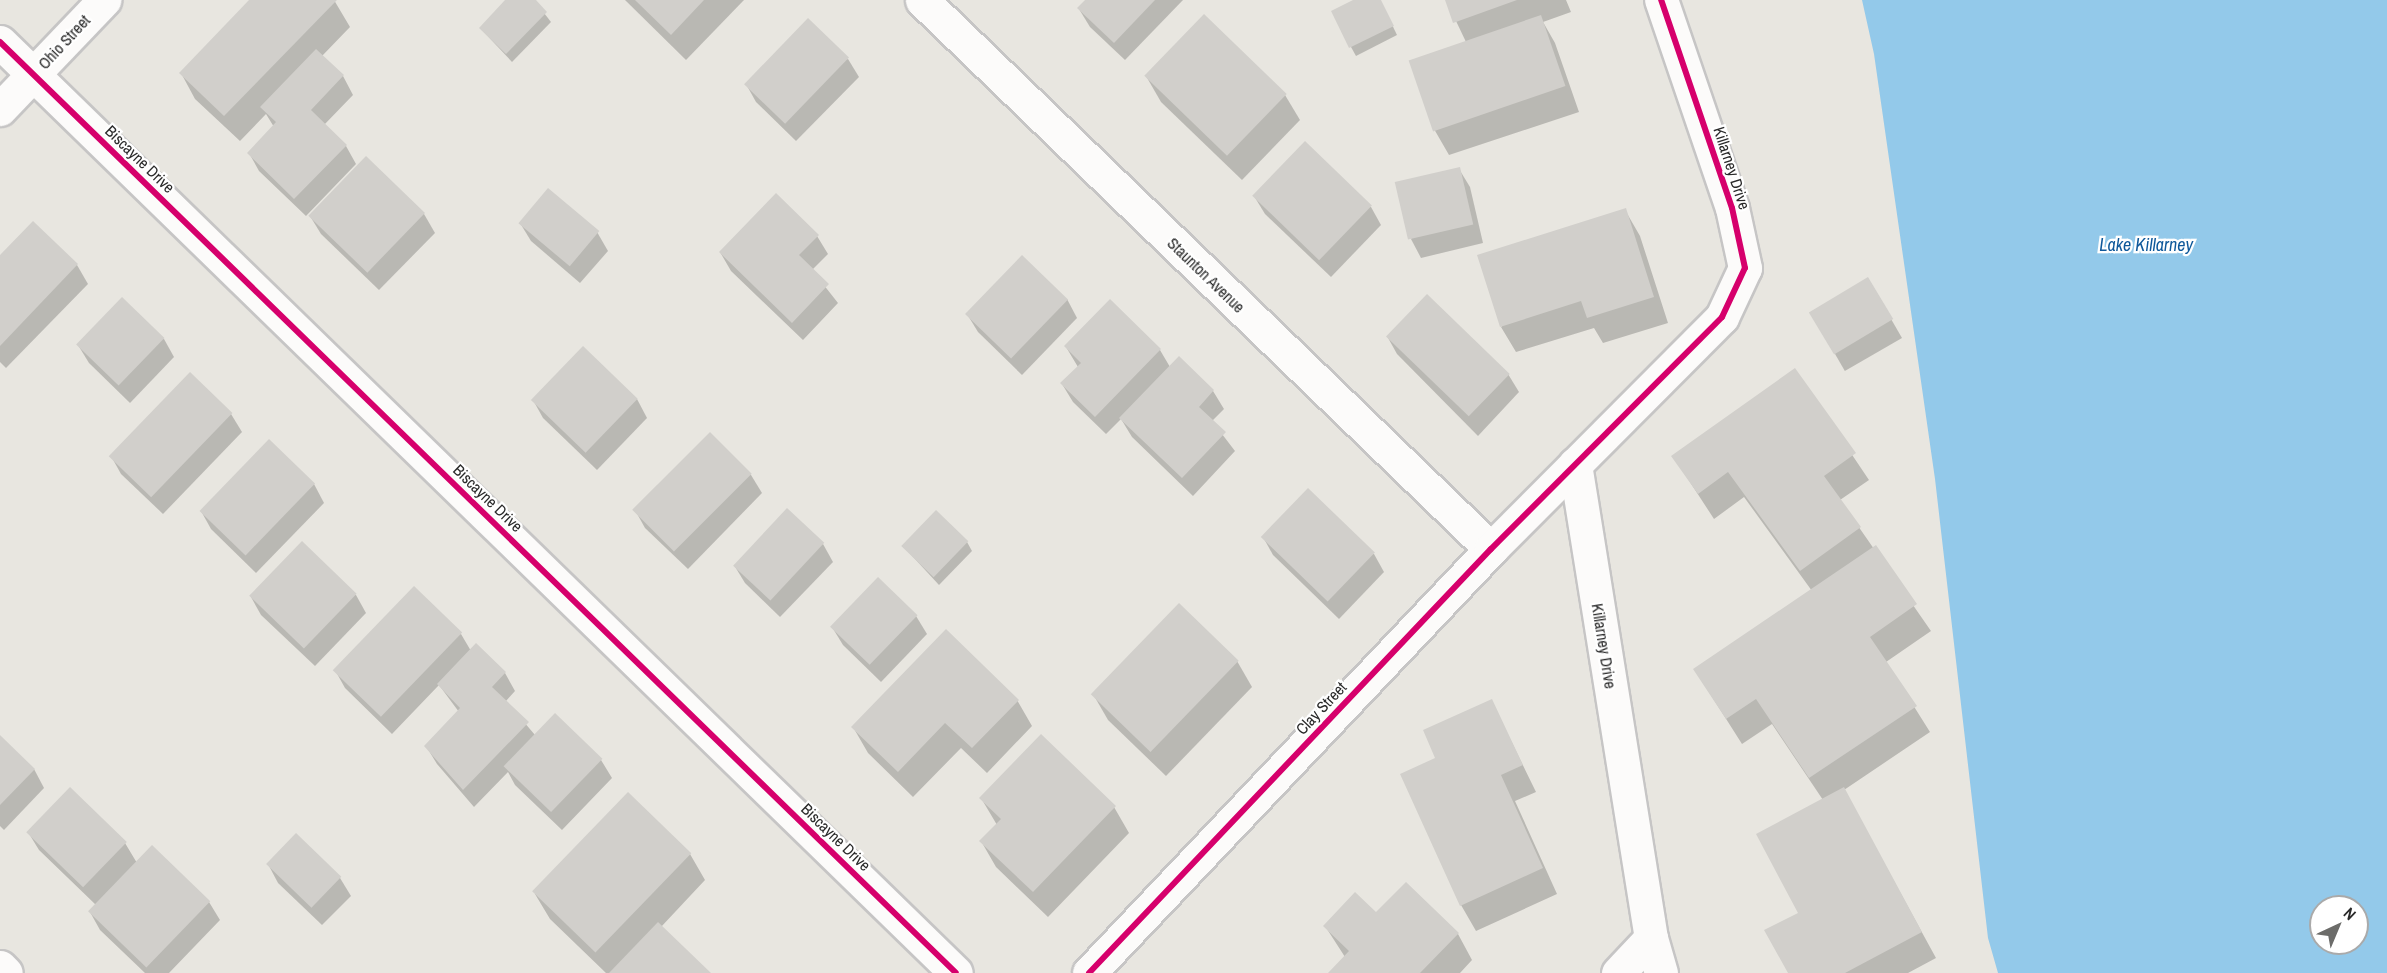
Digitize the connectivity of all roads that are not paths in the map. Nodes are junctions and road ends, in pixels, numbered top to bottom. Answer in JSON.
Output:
{"nodes":[{"id":1,"x":104,"y":0,"type":"edge"},
{"id":2,"x":922,"y":0,"type":"edge"},
{"id":3,"x":1661,"y":0,"type":"edge"},
{"id":4,"x":0,"y":42,"type":"edge"},
{"id":5,"x":33,"y":74,"type":"junction"},
{"id":6,"x":0,"y":109,"type":"edge"},
{"id":7,"x":1575,"y":464,"type":"junction"},
{"id":8,"x":1491,"y":549,"type":"junction"},
{"id":9,"x":1651,"y":938,"type":"junction"},
{"id":10,"x":0,"y":967,"type":"edge"},
{"id":11,"x":6,"y":973,"type":"edge"},
{"id":12,"x":956,"y":973,"type":"edge"},
{"id":13,"x":1089,"y":973,"type":"edge"},
{"id":14,"x":1618,"y":973,"type":"edge"},
{"id":15,"x":1661,"y":973,"type":"edge"}],
"edges":[{"from":1,"to":5,"type":"street","name":"Ohio Street"},
{"from":2,"to":8,"type":"street","name":"Staunton Avenue"},
{"from":3,"to":7,"type":"street","name":"Killarney Drive"},
{"from":4,"to":5,"type":"street","name":"Biscayne Drive"},
{"from":5,"to":6,"type":"street","name":"Ohio Street"},
{"from":5,"to":12,"type":"street","name":"Biscayne Drive"},
{"from":7,"to":8,"type":"street","name":"Clay Street"},
{"from":7,"to":9,"type":"street","name":"Killarney Drive"},
{"from":8,"to":13,"type":"street","name":"Clay Street"},
{"from":9,"to":14,"type":"street"},
{"from":9,"to":15,"type":"street","name":"Killarney Drive"},
{"from":10,"to":11,"type":"street"}]}
